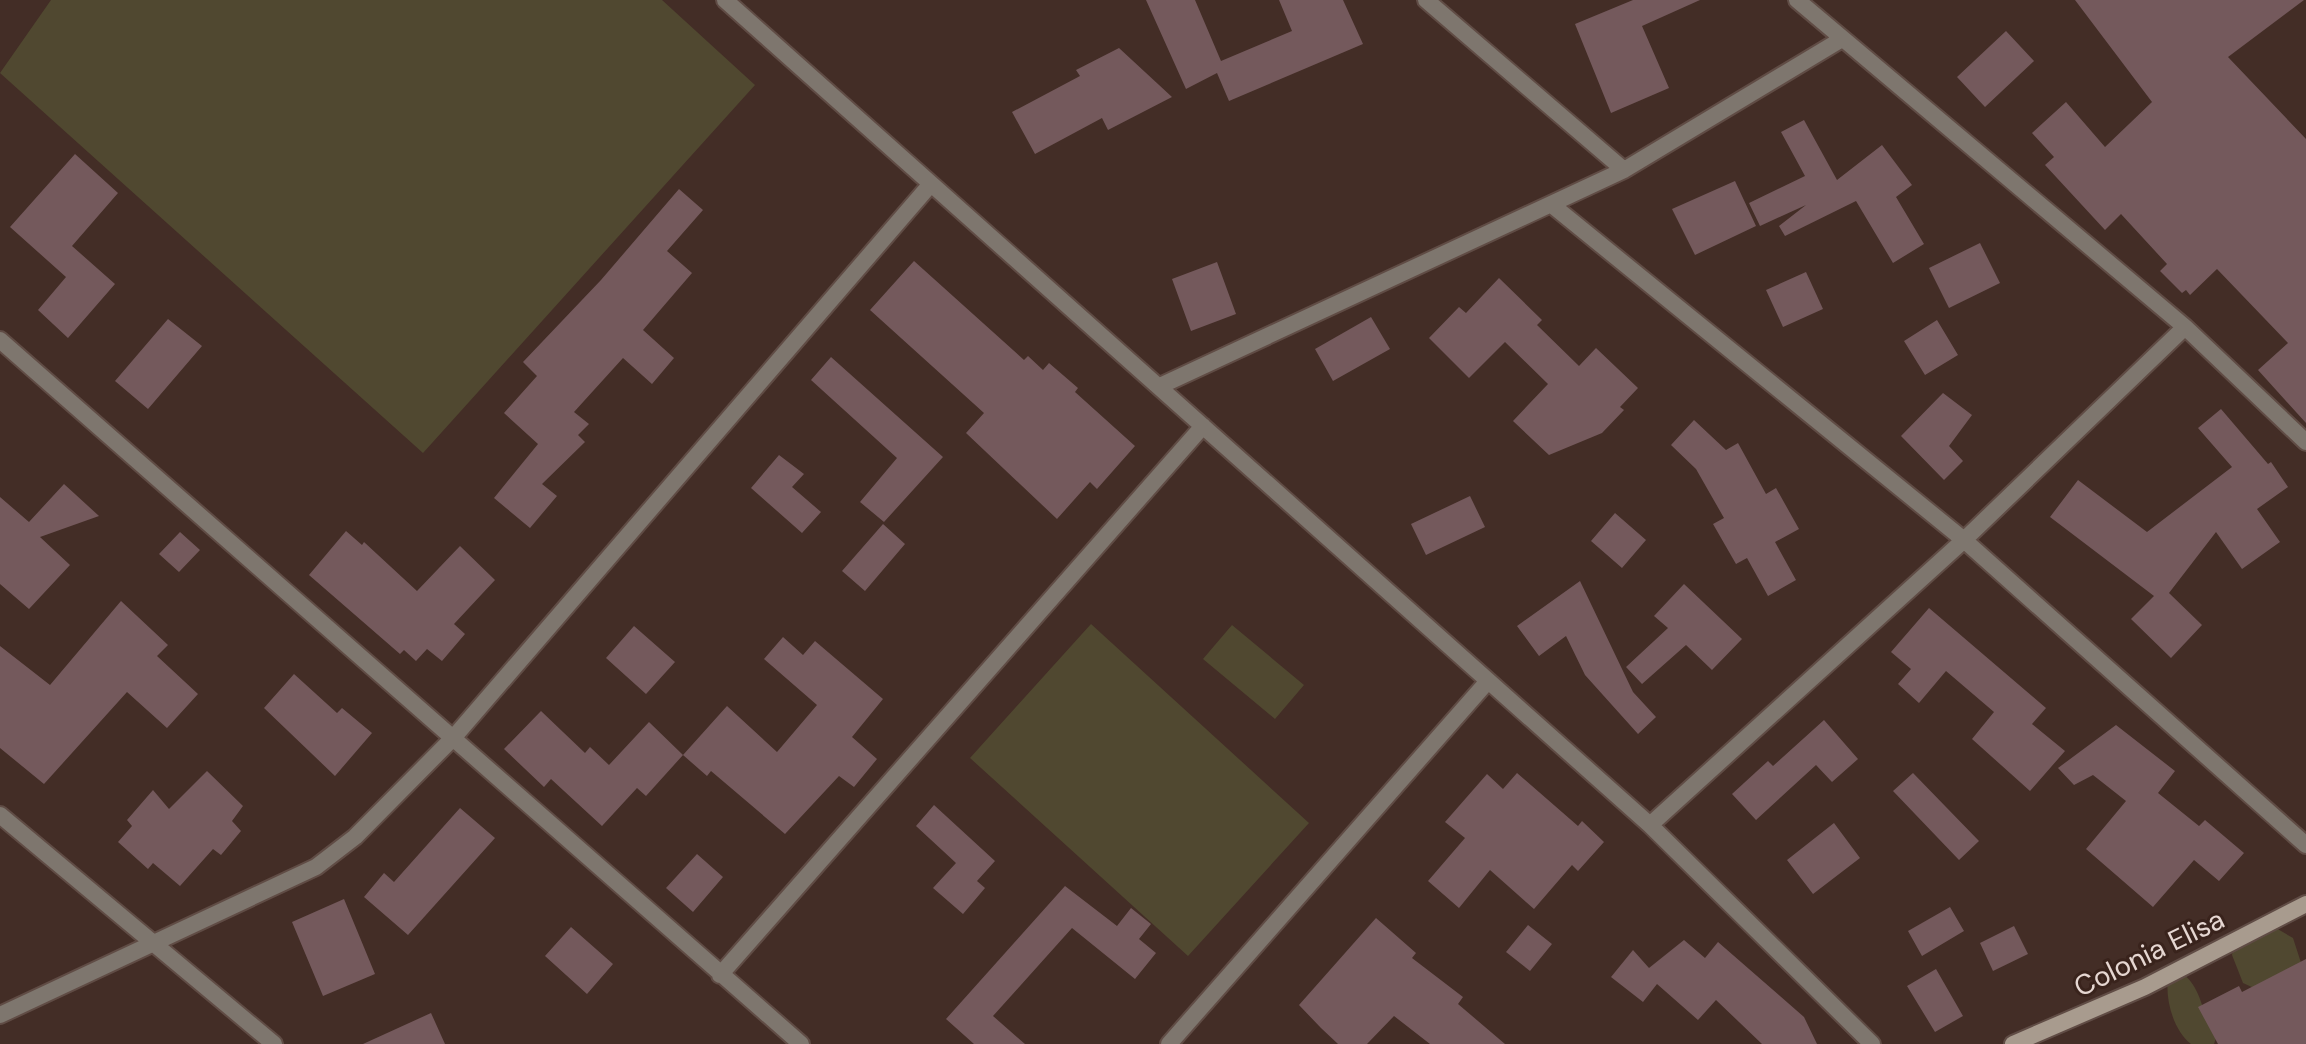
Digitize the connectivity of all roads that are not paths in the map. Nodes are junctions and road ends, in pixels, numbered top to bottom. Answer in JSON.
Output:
{"nodes":[{"id":1,"x":725,"y":0,"type":"edge"},
{"id":2,"x":1426,"y":0,"type":"edge"},
{"id":3,"x":1797,"y":0,"type":"edge"},
{"id":4,"x":1842,"y":39,"type":"junction"},
{"id":5,"x":1624,"y":170,"type":"junction"},
{"id":6,"x":930,"y":185,"type":"junction"},
{"id":7,"x":1552,"y":205,"type":"junction"},
{"id":8,"x":2185,"y":327,"type":"junction"},
{"id":9,"x":0,"y":340,"type":"edge"},
{"id":10,"x":1160,"y":386,"type":"junction"},
{"id":11,"x":1203,"y":426,"type":"junction"},
{"id":12,"x":2306,"y":442,"type":"edge"},
{"id":13,"x":1964,"y":540,"type":"junction"},
{"id":14,"x":1488,"y":681,"type":"junction"},
{"id":15,"x":454,"y":737,"type":"junction"},
{"id":16,"x":0,"y":815,"type":"edge"},
{"id":17,"x":1650,"y":825,"type":"junction"},
{"id":18,"x":2306,"y":845,"type":"edge"},
{"id":19,"x":2306,"y":904,"type":"edge"},
{"id":20,"x":152,"y":945,"type":"junction"},
{"id":21,"x":720,"y":975,"type":"junction"},
{"id":22,"x":0,"y":1015,"type":"edge"},
{"id":23,"x":274,"y":1044,"type":"edge"},
{"id":24,"x":801,"y":1044,"type":"edge"},
{"id":25,"x":1169,"y":1044,"type":"edge"},
{"id":26,"x":1872,"y":1044,"type":"edge"},
{"id":27,"x":2013,"y":1044,"type":"edge"}],
"edges":[{"from":1,"to":6,"type":"street"},
{"from":2,"to":5,"type":"street"},
{"from":3,"to":4,"type":"street"},
{"from":4,"to":5,"type":"street"},
{"from":4,"to":8,"type":"street"},
{"from":5,"to":7,"type":"street"},
{"from":6,"to":10,"type":"street"},
{"from":6,"to":15,"type":"street"},
{"from":7,"to":10,"type":"street"},
{"from":7,"to":13,"type":"street"},
{"from":8,"to":12,"type":"street"},
{"from":8,"to":13,"type":"street"},
{"from":9,"to":15,"type":"street"},
{"from":10,"to":11,"type":"street"},
{"from":11,"to":14,"type":"street"},
{"from":11,"to":21,"type":"street"},
{"from":13,"to":17,"type":"street"},
{"from":13,"to":18,"type":"street"},
{"from":14,"to":17,"type":"street"},
{"from":14,"to":25,"type":"street"},
{"from":15,"to":20,"type":"street"},
{"from":15,"to":21,"type":"street"},
{"from":16,"to":20,"type":"street"},
{"from":17,"to":26,"type":"street"},
{"from":19,"to":27,"type":"street","name":"Colonia Elisa"},
{"from":20,"to":22,"type":"street"},
{"from":20,"to":23,"type":"street"},
{"from":21,"to":24,"type":"street"}]}
